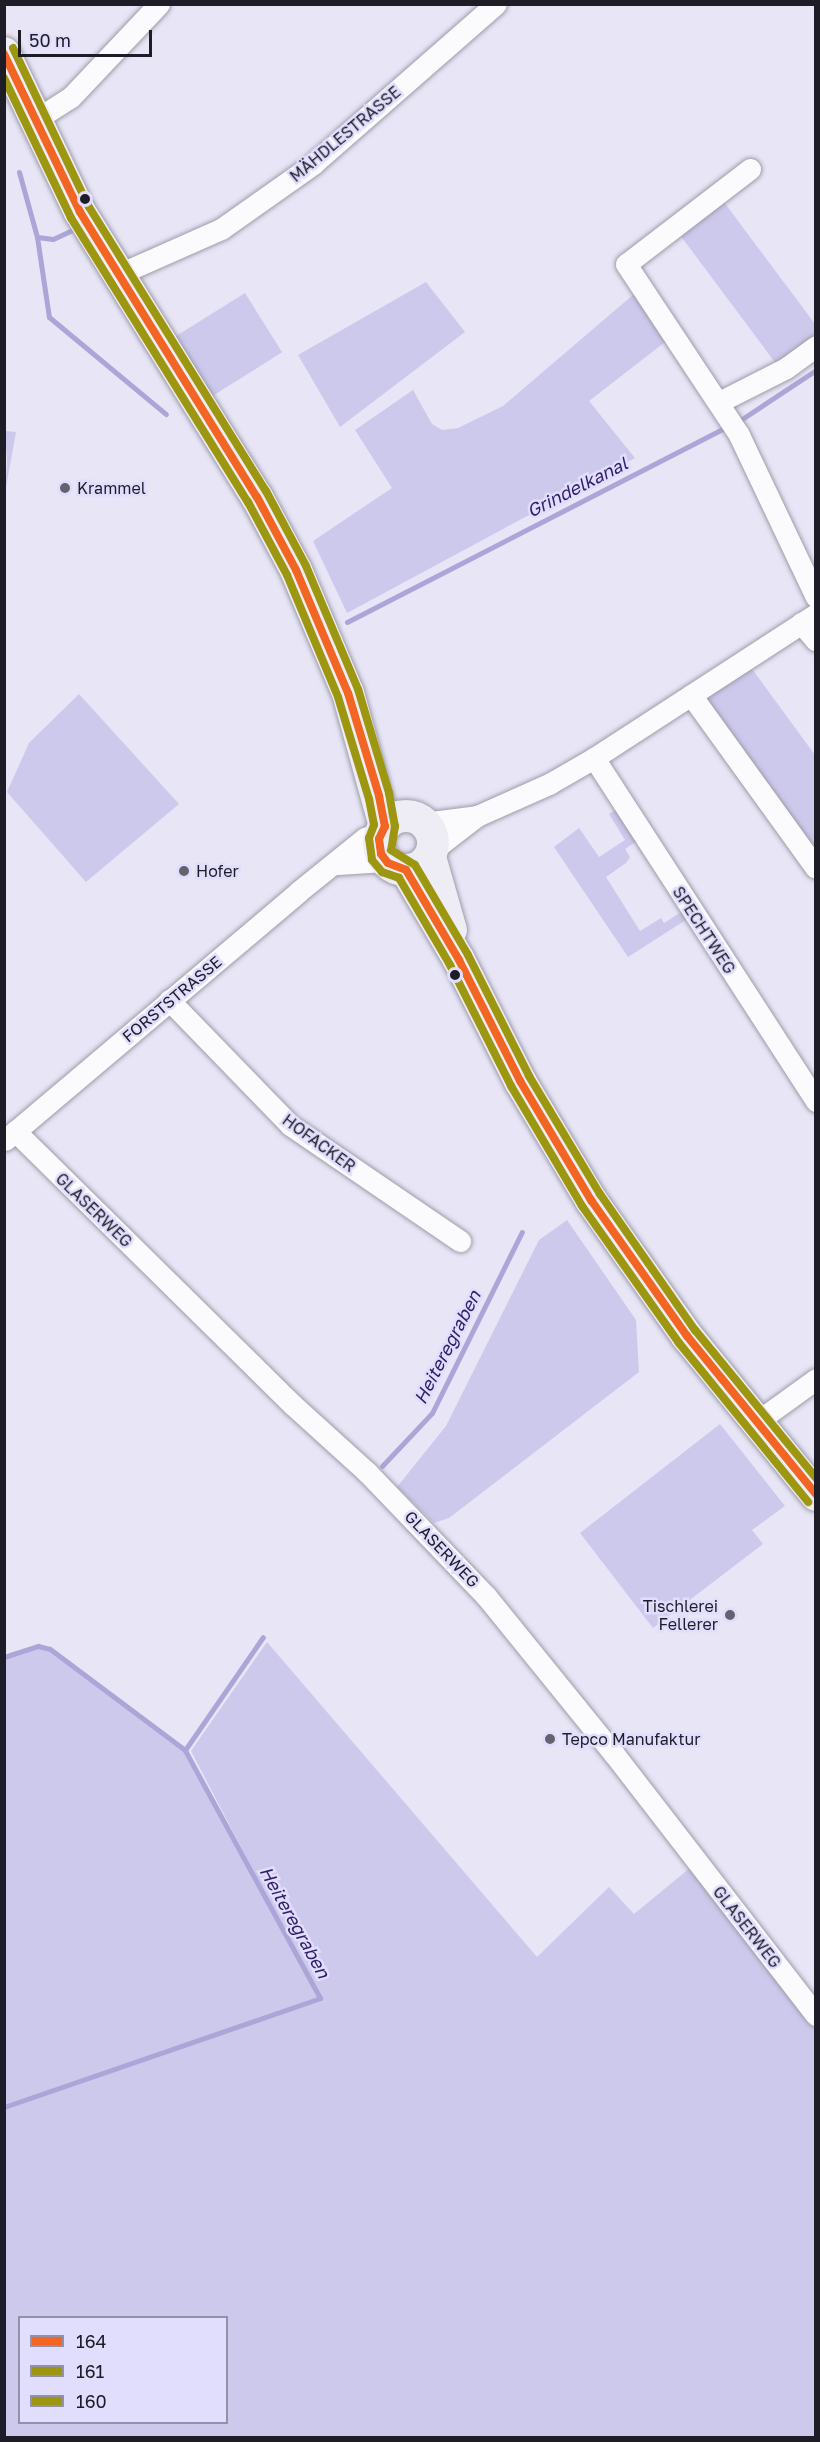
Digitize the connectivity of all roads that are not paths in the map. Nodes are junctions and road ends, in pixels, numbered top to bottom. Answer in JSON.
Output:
{"nodes":[{"id":1,"x":159,"y":4,"type":"edge"},
{"id":2,"x":496,"y":4,"type":"edge"},
{"id":3,"x":4,"y":53,"type":"edge"},
{"id":4,"x":35,"y":120,"type":"junction"},
{"id":5,"x":750,"y":169,"type":"dead end"},
{"id":6,"x":117,"y":275,"type":"junction"},
{"id":7,"x":816,"y":346,"type":"edge"},
{"id":8,"x":722,"y":406,"type":"junction"},
{"id":9,"x":816,"y":597,"type":"edge"},
{"id":10,"x":808,"y":619,"type":"edge"},
{"id":11,"x":816,"y":641,"type":"edge"},
{"id":12,"x":691,"y":695,"type":"junction"},
{"id":13,"x":594,"y":758,"type":"junction"},
{"id":14,"x":477,"y":816,"type":"junction"},
{"id":15,"x":407,"y":842,"type":"junction"},
{"id":16,"x":337,"y":864,"type":"junction"},
{"id":17,"x":816,"y":868,"type":"edge"},
{"id":18,"x":169,"y":1000,"type":"junction"},
{"id":19,"x":816,"y":1101,"type":"edge"},
{"id":20,"x":8,"y":1135,"type":"edge"},
{"id":21,"x":460,"y":1241,"type":"dead end"},
{"id":22,"x":816,"y":1379,"type":"edge"},
{"id":23,"x":755,"y":1422,"type":"junction"},
{"id":24,"x":816,"y":1495,"type":"edge"},
{"id":25,"x":816,"y":2015,"type":"edge"}],
"edges":[{"from":1,"to":4,"type":"street"},
{"from":2,"to":6,"type":"street","name":"MÄHDLESTRASSE"},
{"from":3,"to":4,"type":"main road"},
{"from":4,"to":6,"type":"main road"},
{"from":5,"to":8,"type":"street"},
{"from":6,"to":15,"type":"main road"},
{"from":7,"to":8,"type":"street"},
{"from":8,"to":9,"type":"street"},
{"from":10,"to":11,"type":"street"},
{"from":10,"to":12,"type":"street"},
{"from":12,"to":13,"type":"street"},
{"from":12,"to":17,"type":"street"},
{"from":13,"to":14,"type":"street"},
{"from":13,"to":19,"type":"street","name":"SPECHTWEG"},
{"from":14,"to":15,"type":"street","name":"FORSTSTRASSE"},
{"from":14,"to":15,"type":"street"},
{"from":15,"to":16,"type":"street"},
{"from":15,"to":16,"type":"street","name":"FORSTSTRASSE"},
{"from":15,"to":23,"type":"main road"},
{"from":16,"to":18,"type":"street","name":"FORSTSTRASSE"},
{"from":18,"to":20,"type":"street","name":"FORSTSTRASSE"},
{"from":18,"to":21,"type":"street","name":"HOFACKER"},
{"from":20,"to":25,"type":"street","name":"GLASERWEG"},
{"from":22,"to":23,"type":"street"},
{"from":23,"to":24,"type":"main road"}]}
